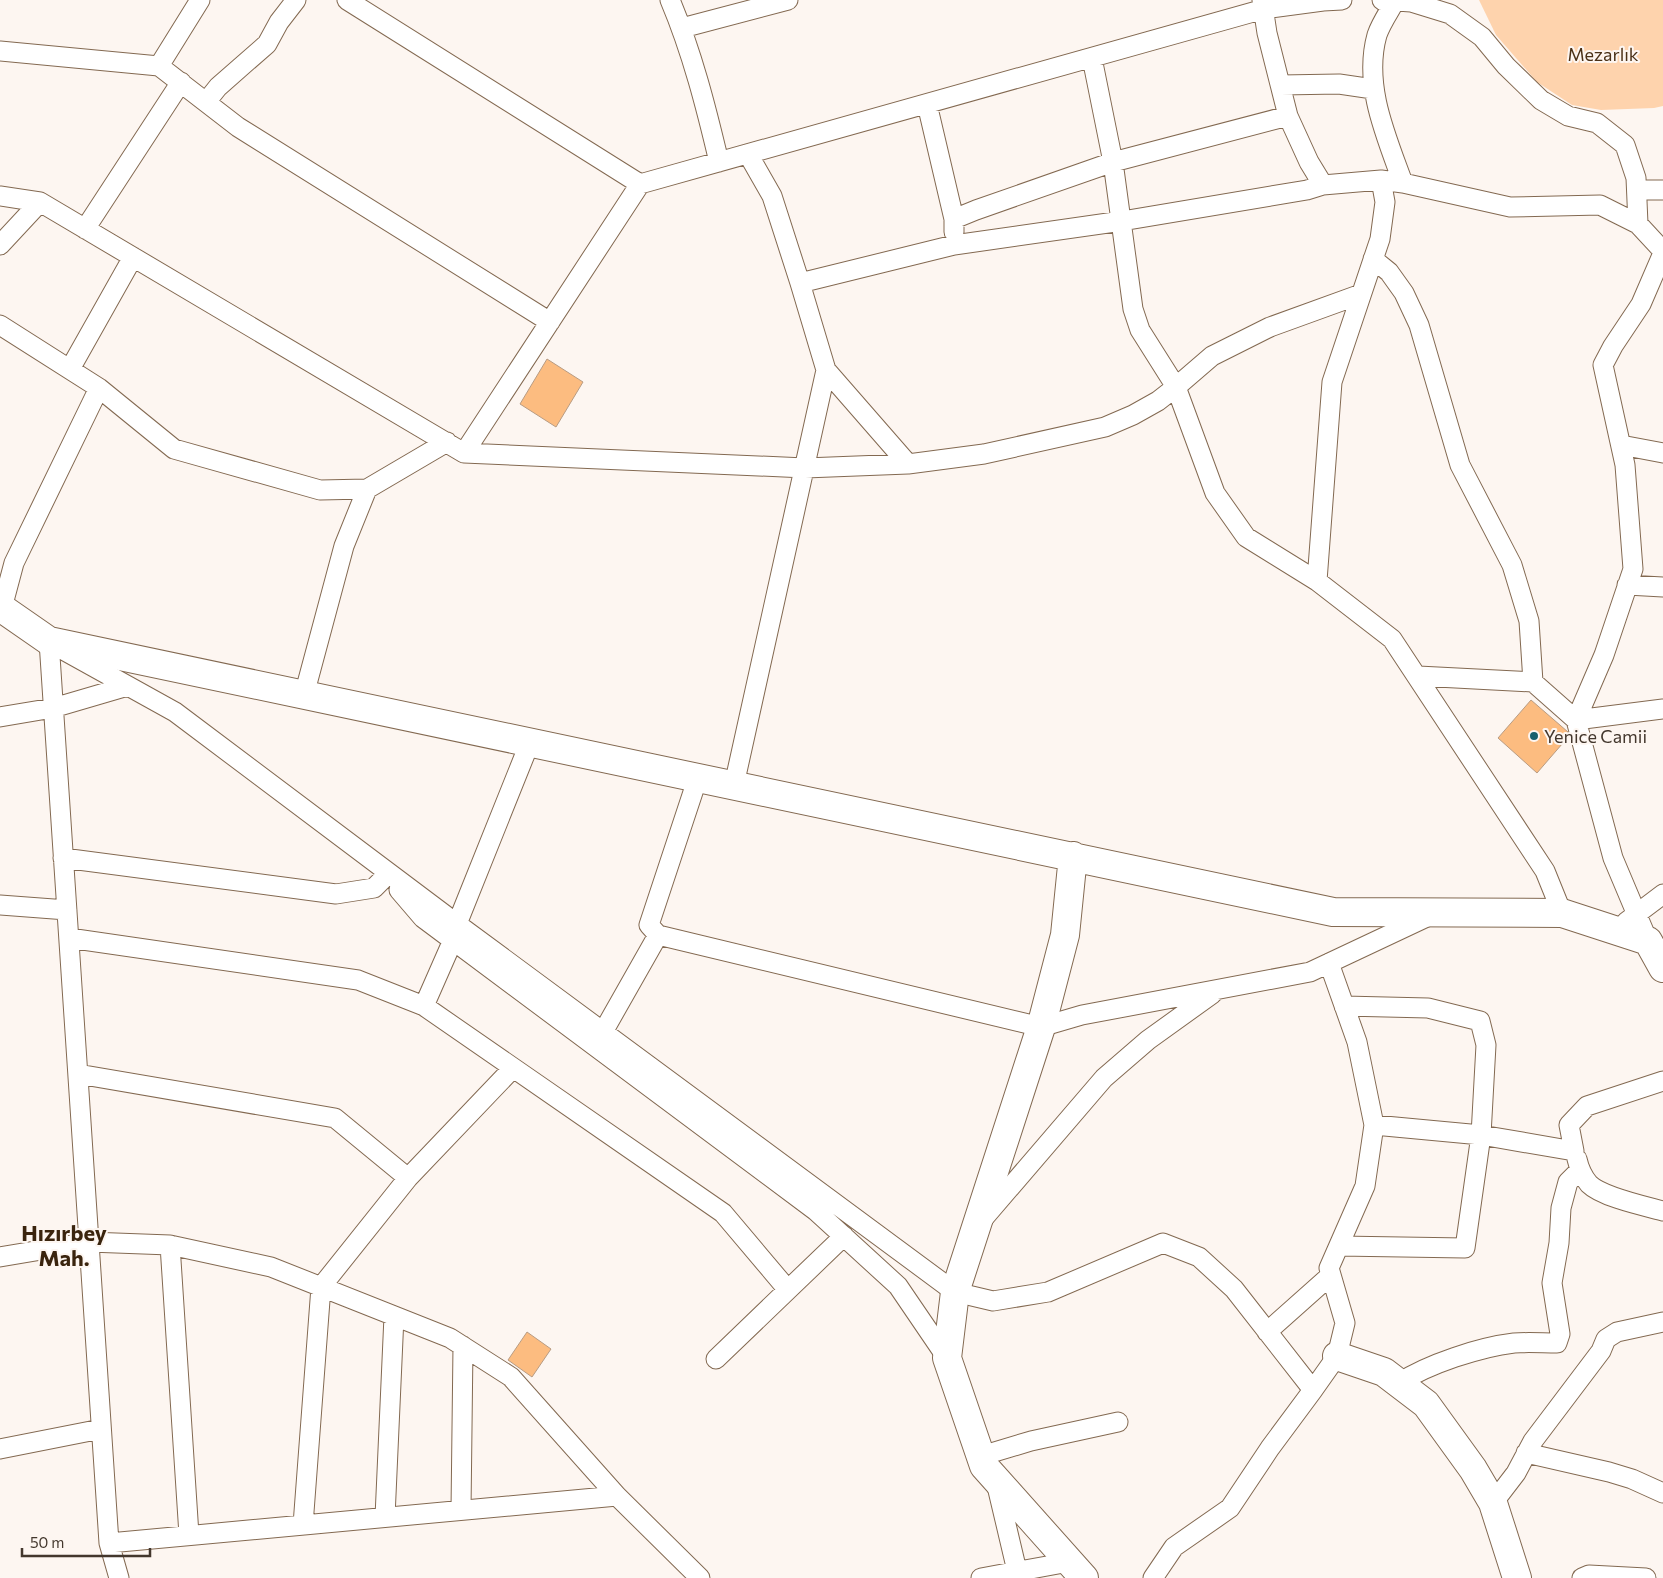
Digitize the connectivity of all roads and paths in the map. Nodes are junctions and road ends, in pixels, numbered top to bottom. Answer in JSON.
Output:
{"nodes":[{"id":1,"x":200,"y":0,"type":"edge"},
{"id":2,"x":296,"y":0,"type":"edge"},
{"id":3,"x":347,"y":0,"type":"edge"},
{"id":4,"x":670,"y":0,"type":"edge"},
{"id":5,"x":788,"y":0,"type":"edge"},
{"id":6,"x":1342,"y":0,"type":"edge"},
{"id":7,"x":1388,"y":0,"type":"edge"},
{"id":8,"x":1263,"y":4,"type":"edge"},
{"id":9,"x":682,"y":28,"type":"junction"},
{"id":10,"x":0,"y":52,"type":"edge"},
{"id":11,"x":1092,"y":58,"type":"junction"},
{"id":12,"x":159,"y":66,"type":"junction"},
{"id":13,"x":181,"y":82,"type":"junction"},
{"id":14,"x":1281,"y":85,"type":"junction"},
{"id":15,"x":1373,"y":89,"type":"junction"},
{"id":16,"x":206,"y":102,"type":"junction"},
{"id":17,"x":927,"y":104,"type":"junction"},
{"id":18,"x":1288,"y":116,"type":"junction"},
{"id":19,"x":748,"y":154,"type":"junction"},
{"id":20,"x":719,"y":162,"type":"junction"},
{"id":21,"x":1113,"y":162,"type":"junction"},
{"id":22,"x":1381,"y":180,"type":"junction"},
{"id":23,"x":1403,"y":183,"type":"junction"},
{"id":24,"x":640,"y":184,"type":"junction"},
{"id":25,"x":1324,"y":185,"type":"junction"},
{"id":26,"x":1637,"y":190,"type":"junction"},
{"id":27,"x":1663,"y":190,"type":"edge"},
{"id":28,"x":0,"y":196,"type":"edge"},
{"id":29,"x":40,"y":202,"type":"junction"},
{"id":30,"x":954,"y":220,"type":"junction"},
{"id":31,"x":1122,"y":221,"type":"junction"},
{"id":32,"x":1638,"y":224,"type":"junction"},
{"id":33,"x":85,"y":229,"type":"junction"},
{"id":34,"x":954,"y":245,"type":"junction"},
{"id":35,"x":0,"y":246,"type":"edge"},
{"id":36,"x":1663,"y":252,"type":"edge"},
{"id":37,"x":133,"y":257,"type":"junction"},
{"id":38,"x":1373,"y":259,"type":"junction"},
{"id":39,"x":800,"y":283,"type":"junction"},
{"id":40,"x":1361,"y":294,"type":"junction"},
{"id":41,"x":550,"y":322,"type":"junction"},
{"id":42,"x":0,"y":325,"type":"edge"},
{"id":43,"x":70,"y":369,"type":"junction"},
{"id":44,"x":826,"y":370,"type":"junction"},
{"id":45,"x":100,"y":388,"type":"junction"},
{"id":46,"x":1176,"y":388,"type":"junction"},
{"id":47,"x":447,"y":442,"type":"junction"},
{"id":48,"x":1621,"y":445,"type":"junction"},
{"id":49,"x":464,"y":453,"type":"junction"},
{"id":50,"x":1663,"y":453,"type":"edge"},
{"id":51,"x":908,"y":464,"type":"junction"},
{"id":52,"x":805,"y":468,"type":"junction"},
{"id":53,"x":367,"y":489,"type":"junction"},
{"id":54,"x":1317,"y":581,"type":"junction"},
{"id":55,"x":1627,"y":585,"type":"junction"},
{"id":56,"x":1663,"y":587,"type":"edge"},
{"id":57,"x":1,"y":608,"type":"edge"},
{"id":58,"x":49,"y":642,"type":"junction"},
{"id":59,"x":1418,"y":676,"type":"junction"},
{"id":60,"x":1533,"y":682,"type":"junction"},
{"id":61,"x":128,"y":686,"type":"junction"},
{"id":62,"x":304,"y":695,"type":"junction"},
{"id":63,"x":53,"y":708,"type":"junction"},
{"id":64,"x":1663,"y":709,"type":"edge"},
{"id":65,"x":0,"y":717,"type":"edge"},
{"id":66,"x":1576,"y":720,"type":"junction"},
{"id":67,"x":530,"y":742,"type":"junction"},
{"id":68,"x":698,"y":777,"type":"junction"},
{"id":69,"x":734,"y":785,"type":"junction"},
{"id":70,"x":1073,"y":856,"type":"junction"},
{"id":71,"x":63,"y":858,"type":"junction"},
{"id":72,"x":370,"y":858,"type":"junction"},
{"id":73,"x":386,"y":876,"type":"junction"},
{"id":74,"x":1663,"y":894,"type":"edge"},
{"id":75,"x":0,"y":905,"type":"edge"},
{"id":76,"x":67,"y":910,"type":"junction"},
{"id":77,"x":1436,"y":912,"type":"junction"},
{"id":78,"x":1562,"y":913,"type":"junction"},
{"id":79,"x":1625,"y":923,"type":"junction"},
{"id":80,"x":455,"y":932,"type":"junction"},
{"id":81,"x":658,"y":936,"type":"junction"},
{"id":82,"x":69,"y":938,"type":"junction"},
{"id":83,"x":1329,"y":963,"type":"junction"},
{"id":84,"x":1663,"y":968,"type":"edge"},
{"id":85,"x":1216,"y":991,"type":"junction"},
{"id":86,"x":424,"y":1006,"type":"junction"},
{"id":87,"x":1344,"y":1006,"type":"junction"},
{"id":88,"x":1041,"y":1026,"type":"junction"},
{"id":89,"x":603,"y":1032,"type":"junction"},
{"id":90,"x":513,"y":1068,"type":"junction"},
{"id":91,"x":78,"y":1074,"type":"junction"},
{"id":92,"x":1663,"y":1081,"type":"edge"},
{"id":93,"x":1374,"y":1125,"type":"junction"},
{"id":94,"x":1481,"y":1134,"type":"junction"},
{"id":95,"x":1574,"y":1151,"type":"junction"},
{"id":96,"x":1580,"y":1170,"type":"junction"},
{"id":97,"x":408,"y":1178,"type":"junction"},
{"id":98,"x":1663,"y":1211,"type":"edge"},
{"id":99,"x":976,"y":1227,"type":"junction"},
{"id":100,"x":844,"y":1236,"type":"junction"},
{"id":101,"x":89,"y":1242,"type":"junction"},
{"id":102,"x":170,"y":1245,"type":"junction"},
{"id":103,"x":1339,"y":1246,"type":"junction"},
{"id":104,"x":0,"y":1257,"type":"edge"},
{"id":105,"x":1331,"y":1275,"type":"junction"},
{"id":106,"x":320,"y":1287,"type":"junction"},
{"id":107,"x":788,"y":1290,"type":"junction"},
{"id":108,"x":955,"y":1292,"type":"junction"},
{"id":109,"x":394,"y":1316,"type":"junction"},
{"id":110,"x":1663,"y":1322,"type":"edge"},
{"id":111,"x":1267,"y":1332,"type":"junction"},
{"id":112,"x":462,"y":1346,"type":"junction"},
{"id":113,"x":1337,"y":1356,"type":"junction"},
{"id":114,"x":947,"y":1358,"type":"junction"},
{"id":115,"x":716,"y":1359,"type":"dead end"},
{"id":116,"x":1399,"y":1383,"type":"junction"},
{"id":117,"x":1313,"y":1390,"type":"junction"},
{"id":118,"x":1118,"y":1422,"type":"dead end"},
{"id":119,"x":101,"y":1429,"type":"junction"},
{"id":120,"x":0,"y":1449,"type":"edge"},
{"id":121,"x":1526,"y":1454,"type":"junction"},
{"id":122,"x":981,"y":1456,"type":"junction"},
{"id":123,"x":996,"y":1479,"type":"junction"},
{"id":124,"x":1663,"y":1493,"type":"edge"},
{"id":125,"x":617,"y":1496,"type":"junction"},
{"id":126,"x":1493,"y":1503,"type":"junction"},
{"id":127,"x":461,"y":1510,"type":"junction"},
{"id":128,"x":385,"y":1517,"type":"junction"},
{"id":129,"x":303,"y":1525,"type":"junction"},
{"id":130,"x":189,"y":1535,"type":"junction"},
{"id":131,"x":109,"y":1543,"type":"junction"},
{"id":132,"x":1076,"y":1570,"type":"edge"},
{"id":133,"x":1017,"y":1571,"type":"junction"},
{"id":134,"x":119,"y":1578,"type":"edge"},
{"id":135,"x":700,"y":1578,"type":"edge"},
{"id":136,"x":981,"y":1578,"type":"edge"},
{"id":137,"x":1153,"y":1578,"type":"edge"},
{"id":138,"x":1517,"y":1578,"type":"edge"},
{"id":139,"x":1582,"y":1578,"type":"edge"},
{"id":140,"x":1646,"y":1578,"type":"edge"}],
"edges":[{"from":1,"to":12,"type":"street"},
{"from":2,"to":16,"type":"street"},
{"from":3,"to":24,"type":"street"},
{"from":4,"to":9,"type":"street"},
{"from":5,"to":9,"type":"street"},
{"from":6,"to":8,"type":"street"},
{"from":7,"to":15,"type":"street"},
{"from":7,"to":26,"type":"street"},
{"from":8,"to":11,"type":"street"},
{"from":8,"to":14,"type":"street"},
{"from":9,"to":20,"type":"street"},
{"from":10,"to":12,"type":"street"},
{"from":11,"to":17,"type":"street"},
{"from":11,"to":21,"type":"street"},
{"from":12,"to":13,"type":"street"},
{"from":13,"to":16,"type":"street"},
{"from":13,"to":33,"type":"street"},
{"from":14,"to":15,"type":"street"},
{"from":14,"to":18,"type":"street"},
{"from":15,"to":23,"type":"street"},
{"from":16,"to":41,"type":"street"},
{"from":17,"to":19,"type":"street"},
{"from":17,"to":30,"type":"street"},
{"from":18,"to":21,"type":"street"},
{"from":18,"to":25,"type":"street"},
{"from":19,"to":20,"type":"street"},
{"from":19,"to":39,"type":"street"},
{"from":20,"to":24,"type":"street"},
{"from":21,"to":30,"type":"street"},
{"from":21,"to":31,"type":"street"},
{"from":22,"to":23,"type":"street"},
{"from":22,"to":25,"type":"street"},
{"from":22,"to":38,"type":"street"},
{"from":23,"to":32,"type":"street"},
{"from":24,"to":41,"type":"street"},
{"from":25,"to":31,"type":"street"},
{"from":26,"to":27,"type":"street"},
{"from":26,"to":32,"type":"street"},
{"from":28,"to":29,"type":"street"},
{"from":29,"to":33,"type":"street"},
{"from":29,"to":35,"type":"street"},
{"from":30,"to":34,"type":"street"},
{"from":31,"to":34,"type":"street"},
{"from":31,"to":46,"type":"street"},
{"from":32,"to":36,"type":"street"},
{"from":33,"to":37,"type":"street"},
{"from":34,"to":39,"type":"street"},
{"from":36,"to":48,"type":"street"},
{"from":37,"to":43,"type":"street"},
{"from":37,"to":47,"type":"street"},
{"from":38,"to":40,"type":"street"},
{"from":38,"to":60,"type":"street"},
{"from":39,"to":44,"type":"street"},
{"from":40,"to":46,"type":"street"},
{"from":40,"to":54,"type":"street"},
{"from":41,"to":49,"type":"street"},
{"from":42,"to":43,"type":"street"},
{"from":43,"to":45,"type":"street"},
{"from":44,"to":51,"type":"street"},
{"from":44,"to":52,"type":"street"},
{"from":45,"to":53,"type":"street"},
{"from":45,"to":57,"type":"street"},
{"from":46,"to":51,"type":"street"},
{"from":46,"to":54,"type":"street"},
{"from":47,"to":49,"type":"street"},
{"from":47,"to":53,"type":"street"},
{"from":48,"to":50,"type":"street"},
{"from":48,"to":55,"type":"street"},
{"from":49,"to":52,"type":"street"},
{"from":51,"to":52,"type":"street"},
{"from":52,"to":69,"type":"street"},
{"from":53,"to":62,"type":"street"},
{"from":54,"to":59,"type":"street"},
{"from":55,"to":56,"type":"street"},
{"from":55,"to":66,"type":"street"},
{"from":57,"to":58,"type":"street"},
{"from":58,"to":61,"type":"street"},
{"from":58,"to":62,"type":"street"},
{"from":58,"to":63,"type":"street"},
{"from":59,"to":60,"type":"street"},
{"from":59,"to":78,"type":"street"},
{"from":60,"to":66,"type":"street"},
{"from":61,"to":63,"type":"street"},
{"from":61,"to":72,"type":"street"},
{"from":62,"to":67,"type":"street"},
{"from":63,"to":65,"type":"street"},
{"from":63,"to":71,"type":"street"},
{"from":64,"to":66,"type":"street"},
{"from":66,"to":79,"type":"street"},
{"from":67,"to":68,"type":"street"},
{"from":67,"to":80,"type":"street"},
{"from":68,"to":69,"type":"street"},
{"from":68,"to":81,"type":"street"},
{"from":69,"to":70,"type":"street"},
{"from":70,"to":77,"type":"street"},
{"from":70,"to":88,"type":"street"},
{"from":71,"to":73,"type":"street"},
{"from":71,"to":76,"type":"street"},
{"from":72,"to":73,"type":"street"},
{"from":72,"to":80,"type":"street"},
{"from":73,"to":80,"type":"street"},
{"from":74,"to":79,"type":"street"},
{"from":75,"to":76,"type":"street"},
{"from":76,"to":82,"type":"street"},
{"from":77,"to":78,"type":"street"},
{"from":77,"to":83,"type":"street"},
{"from":78,"to":79,"type":"street"},
{"from":79,"to":84,"type":"street"},
{"from":80,"to":86,"type":"street"},
{"from":80,"to":89,"type":"street"},
{"from":80,"to":100,"type":"street"},
{"from":81,"to":88,"type":"street"},
{"from":81,"to":89,"type":"street"},
{"from":82,"to":86,"type":"street"},
{"from":82,"to":91,"type":"street"},
{"from":83,"to":85,"type":"street"},
{"from":83,"to":87,"type":"street"},
{"from":85,"to":88,"type":"street"},
{"from":85,"to":99,"type":"street"},
{"from":86,"to":90,"type":"street"},
{"from":87,"to":93,"type":"street"},
{"from":87,"to":94,"type":"street"},
{"from":88,"to":99,"type":"street"},
{"from":89,"to":108,"type":"street"},
{"from":90,"to":97,"type":"street"},
{"from":90,"to":107,"type":"street"},
{"from":91,"to":97,"type":"street"},
{"from":91,"to":101,"type":"street"},
{"from":92,"to":95,"type":"street"},
{"from":93,"to":94,"type":"street"},
{"from":93,"to":103,"type":"street"},
{"from":94,"to":95,"type":"street"},
{"from":94,"to":103,"type":"street"},
{"from":95,"to":96,"type":"street"},
{"from":96,"to":98,"type":"street"},
{"from":96,"to":116,"type":"street"},
{"from":97,"to":106,"type":"street"},
{"from":99,"to":108,"type":"street"},
{"from":100,"to":107,"type":"street"},
{"from":100,"to":114,"type":"street"},
{"from":101,"to":102,"type":"street"},
{"from":101,"to":104,"type":"street"},
{"from":101,"to":119,"type":"street"},
{"from":102,"to":106,"type":"street"},
{"from":102,"to":130,"type":"street"},
{"from":103,"to":105,"type":"street"},
{"from":105,"to":111,"type":"street"},
{"from":105,"to":113,"type":"street"},
{"from":106,"to":109,"type":"street"},
{"from":106,"to":129,"type":"street"},
{"from":107,"to":115,"type":"street"},
{"from":108,"to":111,"type":"street"},
{"from":108,"to":114,"type":"street"},
{"from":109,"to":112,"type":"street"},
{"from":109,"to":128,"type":"street"},
{"from":110,"to":121,"type":"street"},
{"from":111,"to":117,"type":"street"},
{"from":112,"to":125,"type":"street"},
{"from":112,"to":127,"type":"street"},
{"from":113,"to":116,"type":"street"},
{"from":113,"to":117,"type":"street"},
{"from":114,"to":122,"type":"street"},
{"from":116,"to":126,"type":"street"},
{"from":117,"to":137,"type":"street"},
{"from":118,"to":122,"type":"street"},
{"from":119,"to":120,"type":"street"},
{"from":119,"to":131,"type":"street"},
{"from":121,"to":124,"type":"street"},
{"from":121,"to":126,"type":"street"},
{"from":122,"to":123,"type":"street"},
{"from":123,"to":132,"type":"street"},
{"from":123,"to":133,"type":"street"},
{"from":125,"to":127,"type":"street"},
{"from":125,"to":135,"type":"street"},
{"from":126,"to":138,"type":"street"},
{"from":127,"to":128,"type":"street"},
{"from":128,"to":129,"type":"street"},
{"from":129,"to":130,"type":"street"},
{"from":130,"to":131,"type":"street"},
{"from":131,"to":134,"type":"street"},
{"from":132,"to":133,"type":"street"},
{"from":133,"to":136,"type":"street"},
{"from":139,"to":140,"type":"street"}]}
